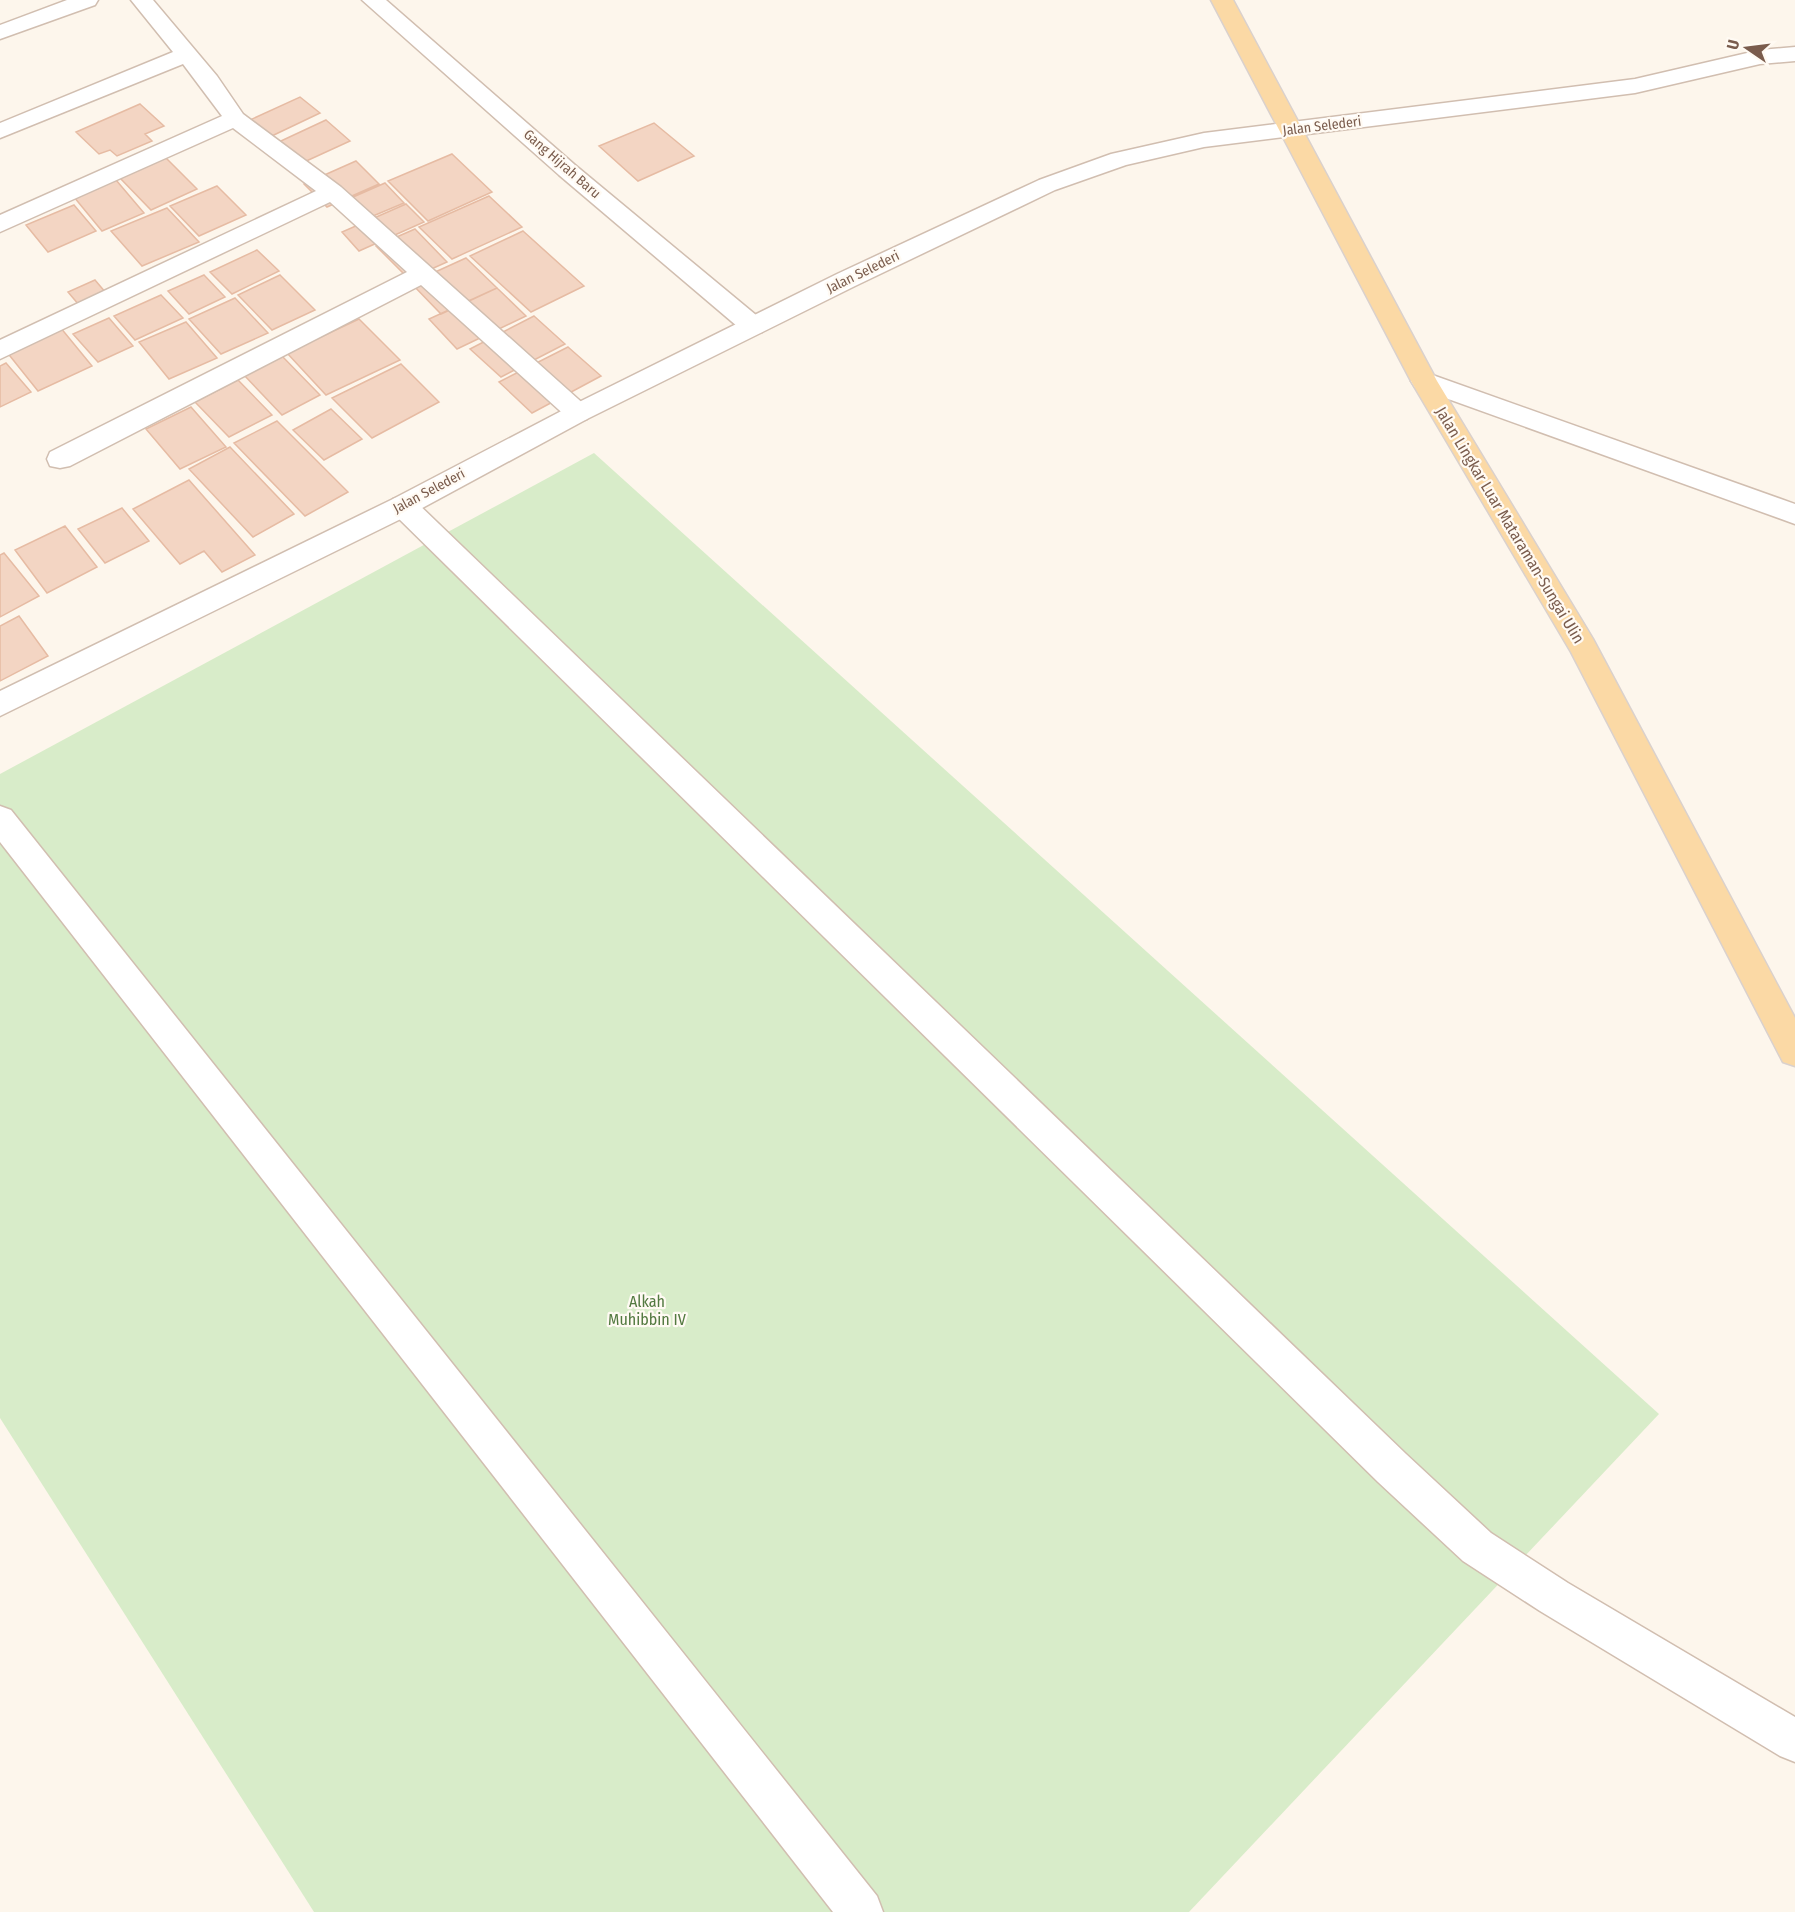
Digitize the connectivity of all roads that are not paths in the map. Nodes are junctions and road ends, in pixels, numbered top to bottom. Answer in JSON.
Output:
{"nodes":[{"id":1,"x":87,"y":0,"type":"edge"},
{"id":2,"x":142,"y":0,"type":"edge"},
{"id":3,"x":373,"y":0,"type":"edge"},
{"id":4,"x":1222,"y":0,"type":"edge"},
{"id":5,"x":0,"y":32,"type":"edge"},
{"id":6,"x":187,"y":54,"type":"junction"},
{"id":7,"x":1795,"y":54,"type":"edge"},
{"id":8,"x":235,"y":119,"type":"junction"},
{"id":9,"x":1292,"y":129,"type":"junction"},
{"id":10,"x":0,"y":131,"type":"edge"},
{"id":11,"x":333,"y":192,"type":"junction"},
{"id":12,"x":0,"y":224,"type":"edge"},
{"id":13,"x":423,"y":274,"type":"junction"},
{"id":14,"x":753,"y":326,"type":"junction"},
{"id":15,"x":0,"y":350,"type":"edge"},
{"id":16,"x":1424,"y":381,"type":"junction"},
{"id":17,"x":578,"y":413,"type":"junction"},
{"id":18,"x":60,"y":459,"type":"dead end"},
{"id":19,"x":403,"y":506,"type":"junction"},
{"id":20,"x":1795,"y":514,"type":"edge"},
{"id":21,"x":0,"y":705,"type":"edge"},
{"id":22,"x":0,"y":819,"type":"edge"},
{"id":23,"x":1795,"y":1051,"type":"edge"},
{"id":24,"x":1795,"y":1741,"type":"edge"},
{"id":25,"x":861,"y":1912,"type":"edge"}],
"edges":[{"from":1,"to":5,"type":"street"},
{"from":2,"to":6,"type":"street"},
{"from":3,"to":14,"type":"street","name":"Gang Hijrah Baru"},
{"from":4,"to":9,"type":"main road","name":"Jalan Lingkar Luar Mataraman-Sungai Ulin"},
{"from":6,"to":8,"type":"street"},
{"from":6,"to":10,"type":"street"},
{"from":7,"to":9,"type":"street","name":"Jalan Selederi"},
{"from":8,"to":11,"type":"street"},
{"from":8,"to":12,"type":"street"},
{"from":9,"to":14,"type":"street","name":"Jalan Selederi"},
{"from":9,"to":16,"type":"main road","name":"Jalan Lingkar Luar Mataraman-Sungai Ulin"},
{"from":11,"to":13,"type":"street"},
{"from":11,"to":15,"type":"street"},
{"from":13,"to":17,"type":"street"},
{"from":13,"to":18,"type":"street"},
{"from":14,"to":17,"type":"street","name":"Jalan Selederi"},
{"from":16,"to":20,"type":"street"},
{"from":16,"to":23,"type":"main road","name":"Jalan Lingkar Luar Mataraman-Sungai Ulin"},
{"from":17,"to":19,"type":"street","name":"Jalan Selederi"},
{"from":19,"to":21,"type":"street","name":"Jalan Selederi"},
{"from":19,"to":24,"type":"street"},
{"from":22,"to":25,"type":"street"}]}
